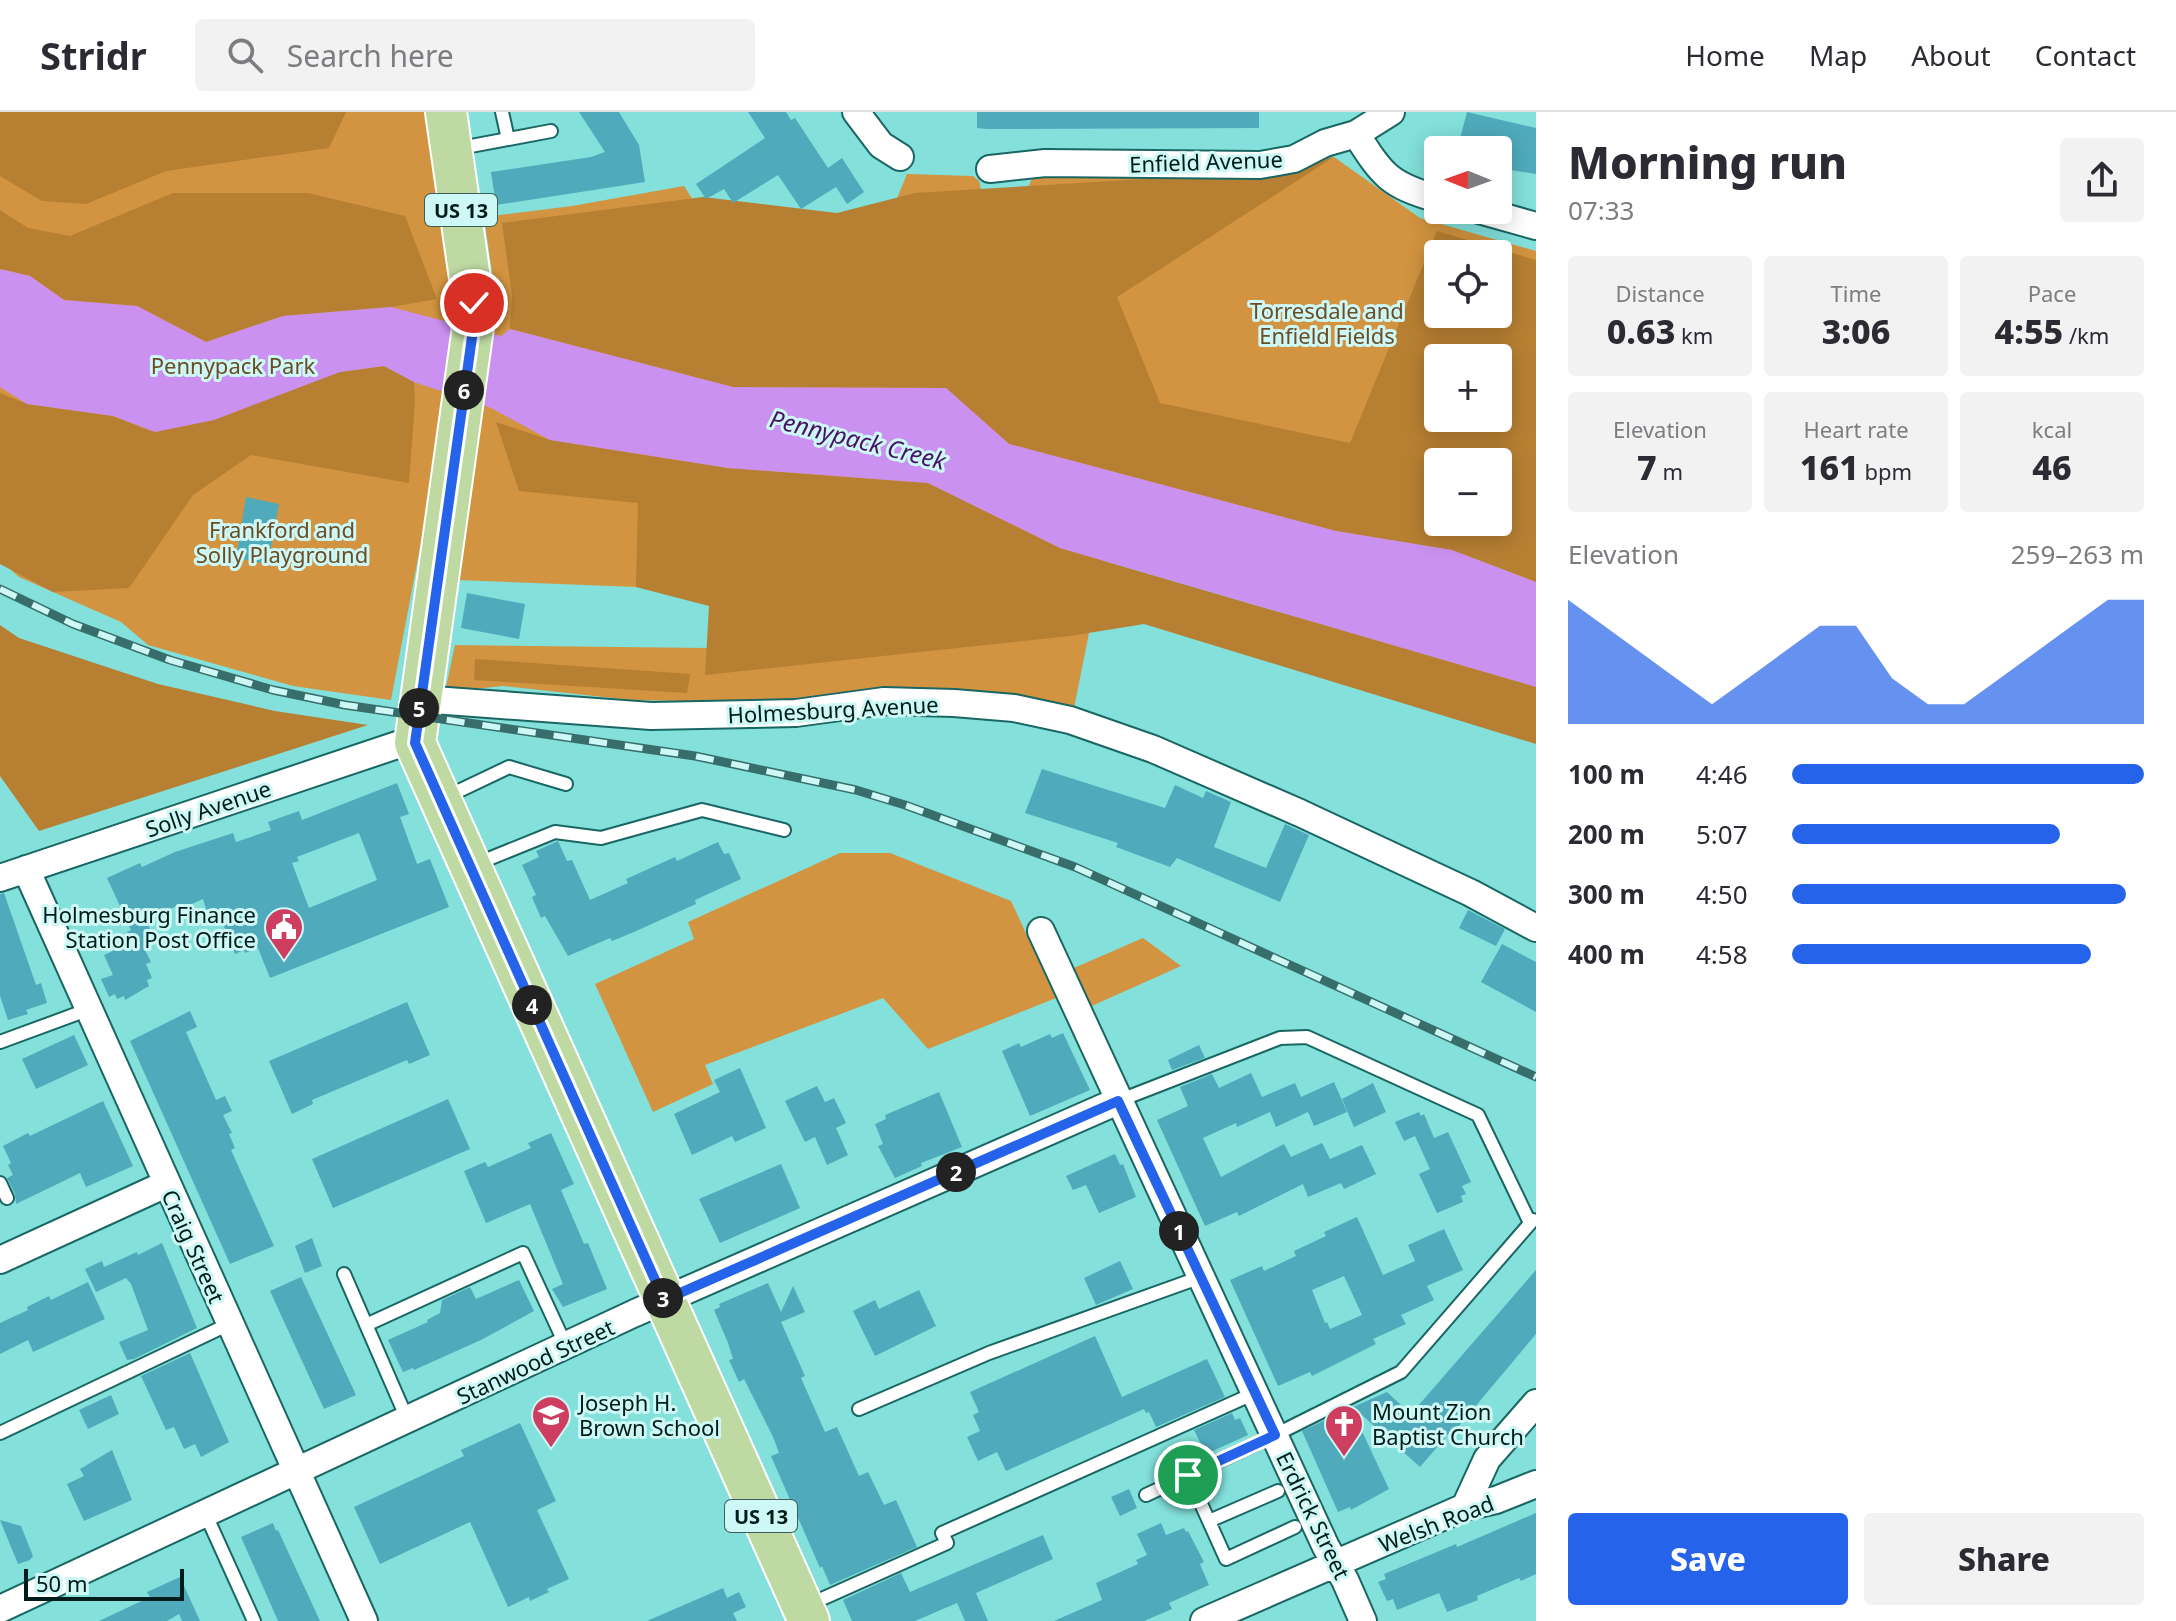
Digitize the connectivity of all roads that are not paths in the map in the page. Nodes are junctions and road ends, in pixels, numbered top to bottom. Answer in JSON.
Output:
{"nodes":[{"id":1,"x":502,"y":112,"type":"edge"},
{"id":2,"x":856,"y":112,"type":"edge"},
{"id":3,"x":1391,"y":112,"type":"edge"},
{"id":4,"x":449,"y":131,"type":"edge"},
{"id":5,"x":551,"y":131,"type":"dead end"},
{"id":6,"x":1356,"y":134,"type":"junction"},
{"id":7,"x":508,"y":139,"type":"junction"},
{"id":8,"x":900,"y":157,"type":"dead end"},
{"id":9,"x":990,"y":169,"type":"dead end"},
{"id":10,"x":1424,"y":195,"type":"edge"},
{"id":11,"x":1512,"y":219,"type":"edge"},
{"id":12,"x":1536,"y":226,"type":"edge"},
{"id":13,"x":420,"y":699,"type":"junction"},
{"id":14,"x":415,"y":739,"type":"junction"},
{"id":15,"x":566,"y":784,"type":"dead end"},
{"id":16,"x":440,"y":800,"type":"junction"},
{"id":17,"x":784,"y":830,"type":"dead end"},
{"id":18,"x":470,"y":866,"type":"junction"},
{"id":19,"x":26,"y":869,"type":"junction"},
{"id":20,"x":0,"y":878,"type":"edge"},
{"id":21,"x":1536,"y":928,"type":"edge"},
{"id":22,"x":1041,"y":931,"type":"dead end"},
{"id":23,"x":87,"y":1010,"type":"junction"},
{"id":24,"x":0,"y":1042,"type":"edge"},
{"id":25,"x":1118,"y":1101,"type":"junction"},
{"id":26,"x":0,"y":1183,"type":"edge"},
{"id":27,"x":166,"y":1184,"type":"junction"},
{"id":28,"x":7,"y":1198,"type":"dead end"},
{"id":29,"x":1533,"y":1220,"type":"edge"},
{"id":30,"x":0,"y":1260,"type":"edge"},
{"id":31,"x":344,"y":1274,"type":"dead end"},
{"id":32,"x":1201,"y":1277,"type":"junction"},
{"id":33,"x":664,"y":1300,"type":"junction"},
{"id":34,"x":229,"y":1324,"type":"junction"},
{"id":35,"x":366,"y":1325,"type":"junction"},
{"id":36,"x":566,"y":1346,"type":"junction"},
{"id":37,"x":1255,"y":1393,"type":"junction"},
{"id":38,"x":1536,"y":1403,"type":"edge"},
{"id":39,"x":859,"y":1409,"type":"dead end"},
{"id":40,"x":408,"y":1421,"type":"junction"},
{"id":41,"x":0,"y":1433,"type":"edge"},
{"id":42,"x":1275,"y":1435,"type":"junction"},
{"id":43,"x":297,"y":1473,"type":"junction"},
{"id":44,"x":1188,"y":1475,"type":"junction"},
{"id":45,"x":1536,"y":1484,"type":"edge"},
{"id":46,"x":1278,"y":1491,"type":"dead end"},
{"id":47,"x":1146,"y":1495,"type":"dead end"},
{"id":48,"x":1465,"y":1507,"type":"junction"},
{"id":49,"x":206,"y":1515,"type":"junction"},
{"id":50,"x":1209,"y":1521,"type":"junction"},
{"id":51,"x":1295,"y":1527,"type":"dead end"},
{"id":52,"x":1335,"y":1564,"type":"junction"},
{"id":53,"x":0,"y":1609,"type":"edge"},
{"id":54,"x":806,"y":1614,"type":"edge"},
{"id":55,"x":254,"y":1621,"type":"edge"},
{"id":56,"x":364,"y":1621,"type":"edge"},
{"id":57,"x":1204,"y":1621,"type":"edge"},
{"id":58,"x":1363,"y":1621,"type":"edge"}],
"edges":[{"from":1,"to":7,"type":"lane"},
{"from":2,"to":8,"type":"street"},
{"from":3,"to":6,"type":"street","name":"Enfield Avenue"},
{"from":4,"to":7,"type":"lane"},
{"from":4,"to":13,"type":"main road","number":"US 13"},
{"from":5,"to":7,"type":"lane"},
{"from":6,"to":9,"type":"street","name":"Enfield Avenue"},
{"from":6,"to":10,"type":"street"},
{"from":11,"to":12,"type":"street"},
{"from":13,"to":14,"type":"main road","number":"US 13"},
{"from":13,"to":21,"type":"street","name":"Holmesburg Avenue"},
{"from":14,"to":16,"type":"main road","number":"US 13"},
{"from":14,"to":19,"type":"street","name":"Solly Avenue"},
{"from":15,"to":16,"type":"lane"},
{"from":16,"to":18,"type":"main road","number":"US 13"},
{"from":17,"to":18,"type":"lane"},
{"from":18,"to":33,"type":"main road","number":"US 13"},
{"from":19,"to":20,"type":"street","name":"Solly Avenue"},
{"from":19,"to":23,"type":"street","name":"Craig Street"},
{"from":22,"to":25,"type":"street","name":"Erdrick Street"},
{"from":23,"to":24,"type":"lane"},
{"from":23,"to":27,"type":"street","name":"Craig Street"},
{"from":25,"to":29,"type":"lane"},
{"from":25,"to":32,"type":"street","name":"Erdrick Street"},
{"from":25,"to":33,"type":"street","name":"Stanwood Street"},
{"from":26,"to":28,"type":"lane"},
{"from":27,"to":30,"type":"street"},
{"from":27,"to":34,"type":"street","name":"Craig Street"},
{"from":29,"to":42,"type":"lane"},
{"from":31,"to":35,"type":"lane"},
{"from":32,"to":37,"type":"street","name":"Erdrick Street"},
{"from":32,"to":39,"type":"lane"},
{"from":33,"to":36,"type":"street","name":"Stanwood Street"},
{"from":33,"to":54,"type":"main road","number":"US 13"},
{"from":34,"to":41,"type":"lane"},
{"from":34,"to":43,"type":"street","name":"Craig Street"},
{"from":35,"to":36,"type":"lane"},
{"from":35,"to":40,"type":"lane"},
{"from":36,"to":40,"type":"street","name":"Stanwood Street"},
{"from":37,"to":42,"type":"street","name":"Erdrick Street"},
{"from":37,"to":54,"type":"lane"},
{"from":38,"to":48,"type":"street"},
{"from":40,"to":43,"type":"street","name":"Stanwood Street"},
{"from":42,"to":44,"type":"lane"},
{"from":42,"to":52,"type":"street","name":"Erdrick Street"},
{"from":43,"to":49,"type":"street","name":"Stanwood Street"},
{"from":43,"to":56,"type":"street","name":"Craig Street"},
{"from":44,"to":47,"type":"lane"},
{"from":44,"to":50,"type":"lane"},
{"from":45,"to":48,"type":"street","name":"Welsh Road"},
{"from":46,"to":50,"type":"lane"},
{"from":48,"to":52,"type":"street","name":"Welsh Road"},
{"from":49,"to":53,"type":"street","name":"Stanwood Street"},
{"from":49,"to":55,"type":"lane"},
{"from":50,"to":51,"type":"lane"},
{"from":52,"to":57,"type":"street","name":"Welsh Road"},
{"from":52,"to":58,"type":"street","name":"Erdrick Street"}]}
